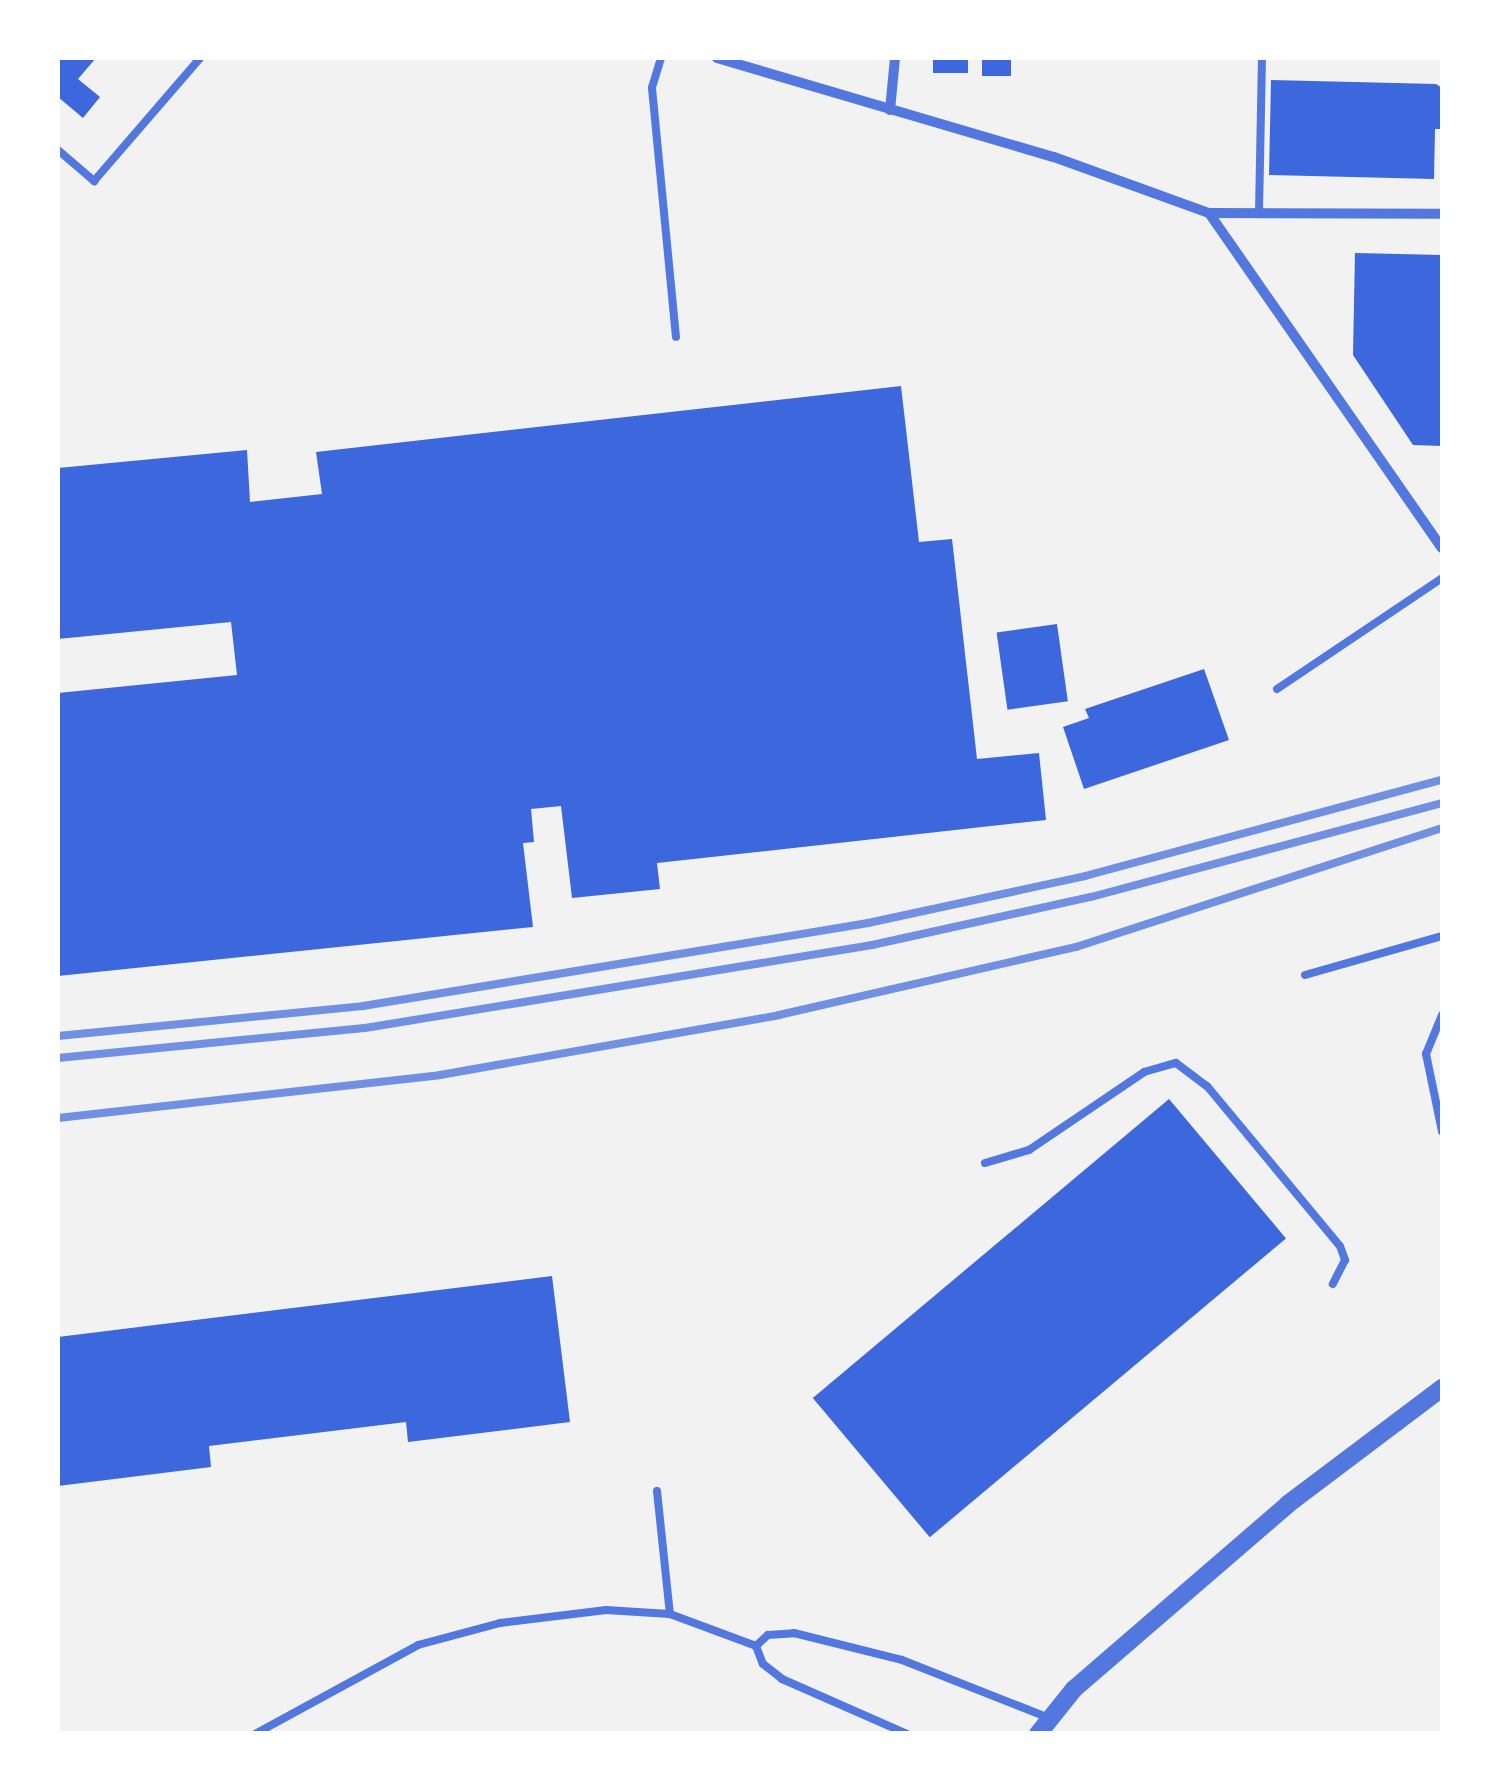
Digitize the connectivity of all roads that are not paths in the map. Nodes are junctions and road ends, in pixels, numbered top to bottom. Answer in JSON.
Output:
{"nodes":[{"id":1,"x":200,"y":58,"type":"edge"},
{"id":2,"x":661,"y":58,"type":"edge"},
{"id":3,"x":717,"y":58,"type":"edge"},
{"id":4,"x":894,"y":58,"type":"edge"},
{"id":5,"x":1262,"y":58,"type":"edge"},
{"id":6,"x":890,"y":110,"type":"junction"},
{"id":7,"x":58,"y":150,"type":"edge"},
{"id":8,"x":1209,"y":212,"type":"junction"},
{"id":9,"x":1259,"y":213,"type":"junction"},
{"id":10,"x":1442,"y":214,"type":"edge"},
{"id":11,"x":676,"y":338,"type":"dead end"},
{"id":12,"x":1442,"y":548,"type":"edge"},
{"id":13,"x":1442,"y":578,"type":"edge"},
{"id":14,"x":1277,"y":690,"type":"dead end"},
{"id":15,"x":1442,"y":936,"type":"edge"},
{"id":16,"x":1305,"y":975,"type":"dead end"},
{"id":17,"x":1442,"y":1015,"type":"edge"},
{"id":18,"x":1442,"y":1130,"type":"edge"},
{"id":19,"x":985,"y":1163,"type":"dead end"},
{"id":20,"x":1332,"y":1284,"type":"dead end"},
{"id":21,"x":1442,"y":1388,"type":"edge"},
{"id":22,"x":657,"y":1492,"type":"dead end"},
{"id":23,"x":670,"y":1614,"type":"junction"},
{"id":24,"x":756,"y":1646,"type":"junction"},
{"id":25,"x":1042,"y":1725,"type":"edge"},
{"id":26,"x":256,"y":1734,"type":"edge"},
{"id":27,"x":908,"y":1734,"type":"edge"}],
"edges":[{"from":1,"to":7,"type":"lane"},
{"from":2,"to":11,"type":"lane"},
{"from":3,"to":6,"type":"street"},
{"from":4,"to":6,"type":"street"},
{"from":5,"to":9,"type":"lane"},
{"from":6,"to":8,"type":"street"},
{"from":8,"to":9,"type":"street"},
{"from":8,"to":12,"type":"street"},
{"from":9,"to":10,"type":"street"},
{"from":13,"to":14,"type":"lane"},
{"from":15,"to":16,"type":"lane"},
{"from":17,"to":18,"type":"lane"},
{"from":19,"to":20,"type":"lane"},
{"from":21,"to":25,"type":"street"},
{"from":22,"to":23,"type":"lane"},
{"from":23,"to":24,"type":"lane"},
{"from":23,"to":26,"type":"lane"},
{"from":24,"to":25,"type":"lane"},
{"from":24,"to":27,"type":"lane"}]}
